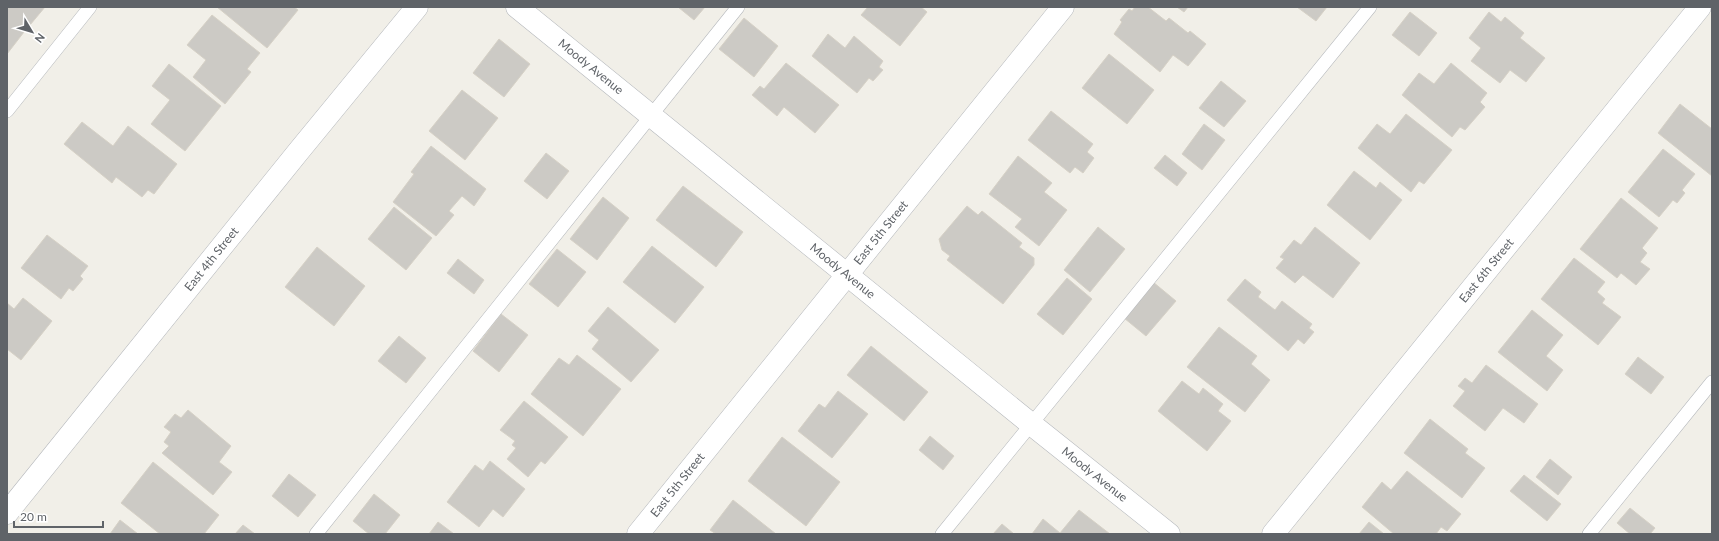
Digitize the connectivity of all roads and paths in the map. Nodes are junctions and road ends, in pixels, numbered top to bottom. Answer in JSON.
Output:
{"nodes":[{"id":1,"x":90,"y":7,"type":"edge"},
{"id":2,"x":417,"y":7,"type":"edge"},
{"id":3,"x":516,"y":7,"type":"edge"},
{"id":4,"x":738,"y":7,"type":"edge"},
{"id":5,"x":1063,"y":7,"type":"edge"},
{"id":6,"x":1370,"y":7,"type":"edge"},
{"id":7,"x":1700,"y":7,"type":"edge"},
{"id":8,"x":7,"y":111,"type":"edge"},
{"id":9,"x":651,"y":115,"type":"junction"},
{"id":10,"x":847,"y":275,"type":"junction"},
{"id":11,"x":1712,"y":382,"type":"edge"},
{"id":12,"x":1031,"y":424,"type":"junction"},
{"id":13,"x":7,"y":513,"type":"edge"},
{"id":14,"x":316,"y":534,"type":"edge"},
{"id":15,"x":638,"y":534,"type":"edge"},
{"id":16,"x":942,"y":534,"type":"edge"},
{"id":17,"x":1169,"y":534,"type":"edge"},
{"id":18,"x":1273,"y":534,"type":"edge"},
{"id":19,"x":1590,"y":534,"type":"edge"}],
"edges":[{"from":1,"to":8,"type":"lane"},
{"from":2,"to":13,"type":"street","name":"East 4th Street"},
{"from":3,"to":9,"type":"street","name":"Moody Avenue"},
{"from":4,"to":9,"type":"lane"},
{"from":5,"to":10,"type":"street","name":"East 5th Street"},
{"from":6,"to":12,"type":"lane"},
{"from":7,"to":18,"type":"street","name":"East 6th Street"},
{"from":9,"to":10,"type":"street","name":"Moody Avenue"},
{"from":9,"to":14,"type":"lane"},
{"from":10,"to":12,"type":"street","name":"Moody Avenue"},
{"from":10,"to":15,"type":"street","name":"East 5th Street"},
{"from":11,"to":19,"type":"lane"},
{"from":12,"to":16,"type":"lane"},
{"from":12,"to":17,"type":"street","name":"Moody Avenue"}]}
